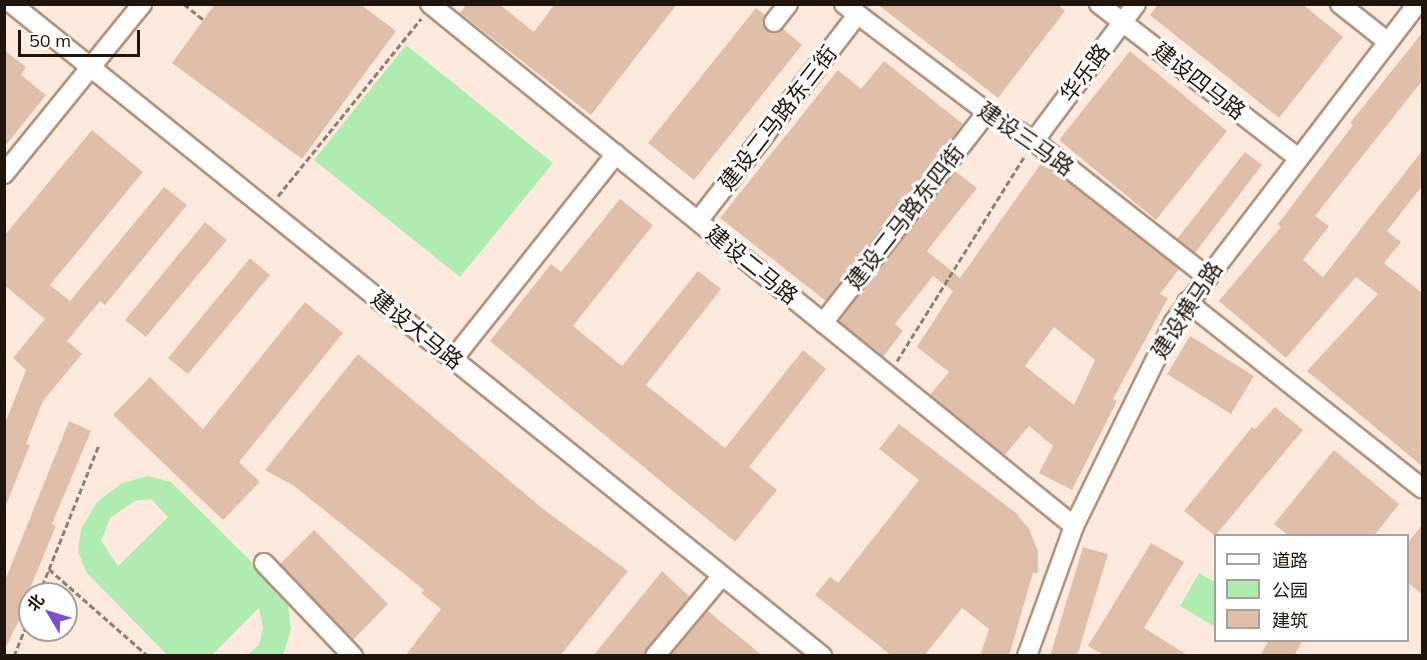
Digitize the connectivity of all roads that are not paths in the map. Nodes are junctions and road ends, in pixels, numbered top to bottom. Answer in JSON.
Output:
{"nodes":[{"id":1,"x":12,"y":4,"type":"edge"},
{"id":2,"x":142,"y":4,"type":"edge"},
{"id":3,"x":788,"y":4,"type":"edge"},
{"id":4,"x":1099,"y":4,"type":"edge"},
{"id":5,"x":1136,"y":4,"type":"edge"},
{"id":6,"x":1340,"y":4,"type":"edge"},
{"id":7,"x":1417,"y":4,"type":"edge"},
{"id":8,"x":430,"y":5,"type":"edge"},
{"id":9,"x":850,"y":10,"type":"edge"},
{"id":10,"x":774,"y":22,"type":"dead end"},
{"id":11,"x":1123,"y":22,"type":"junction"},
{"id":12,"x":1388,"y":42,"type":"junction"},
{"id":13,"x":91,"y":68,"type":"junction"},
{"id":14,"x":987,"y":112,"type":"junction"},
{"id":15,"x":1034,"y":141,"type":"junction"},
{"id":16,"x":616,"y":154,"type":"junction"},
{"id":17,"x":1298,"y":158,"type":"junction"},
{"id":18,"x":4,"y":174,"type":"edge"},
{"id":19,"x":698,"y":221,"type":"junction"},
{"id":20,"x":1206,"y":276,"type":"junction"},
{"id":21,"x":1187,"y":302,"type":"junction"},
{"id":22,"x":823,"y":322,"type":"junction"},
{"id":23,"x":453,"y":359,"type":"junction"},
{"id":24,"x":1422,"y":488,"type":"edge"},
{"id":25,"x":1074,"y":526,"type":"junction"},
{"id":26,"x":264,"y":563,"type":"dead end"},
{"id":27,"x":722,"y":576,"type":"junction"},
{"id":28,"x":353,"y":656,"type":"edge"},
{"id":29,"x":656,"y":656,"type":"edge"},
{"id":30,"x":822,"y":656,"type":"edge"},
{"id":31,"x":1027,"y":656,"type":"edge"}],
"edges":[{"from":1,"to":13,"type":"street","name":"建设大马路"},
{"from":2,"to":13,"type":"street"},
{"from":3,"to":10,"type":"street"},
{"from":4,"to":11,"type":"street","name":"建设四马路"},
{"from":5,"to":11,"type":"street","name":"华乐路"},
{"from":6,"to":12,"type":"street"},
{"from":7,"to":12,"type":"street","name":"建设横马路"},
{"from":8,"to":16,"type":"street","name":"建设二马路"},
{"from":9,"to":14,"type":"street","name":"建设三马路"},
{"from":9,"to":19,"type":"street","name":"建设二马路东三街"},
{"from":11,"to":15,"type":"street","name":"华乐路"},
{"from":11,"to":17,"type":"street","name":"建设四马路"},
{"from":12,"to":17,"type":"street","name":"建设横马路"},
{"from":13,"to":18,"type":"street"},
{"from":13,"to":23,"type":"street","name":"建设大马路"},
{"from":14,"to":15,"type":"street","name":"建设三马路"},
{"from":14,"to":22,"type":"street","name":"建设二马路东四街"},
{"from":15,"to":20,"type":"street","name":"建设三马路"},
{"from":16,"to":19,"type":"street","name":"建设二马路"},
{"from":16,"to":23,"type":"street"},
{"from":17,"to":20,"type":"street","name":"建设横马路"},
{"from":19,"to":22,"type":"street","name":"建设二马路"},
{"from":20,"to":21,"type":"street","name":"建设横马路"},
{"from":21,"to":24,"type":"street"},
{"from":21,"to":25,"type":"street","name":"建设横马路"},
{"from":22,"to":25,"type":"street","name":"建设二马路"},
{"from":23,"to":27,"type":"street","name":"建设大马路"},
{"from":25,"to":31,"type":"street","name":"建设横马路"},
{"from":26,"to":28,"type":"street"},
{"from":27,"to":29,"type":"street"},
{"from":27,"to":30,"type":"street","name":"建设大马路"}]}
